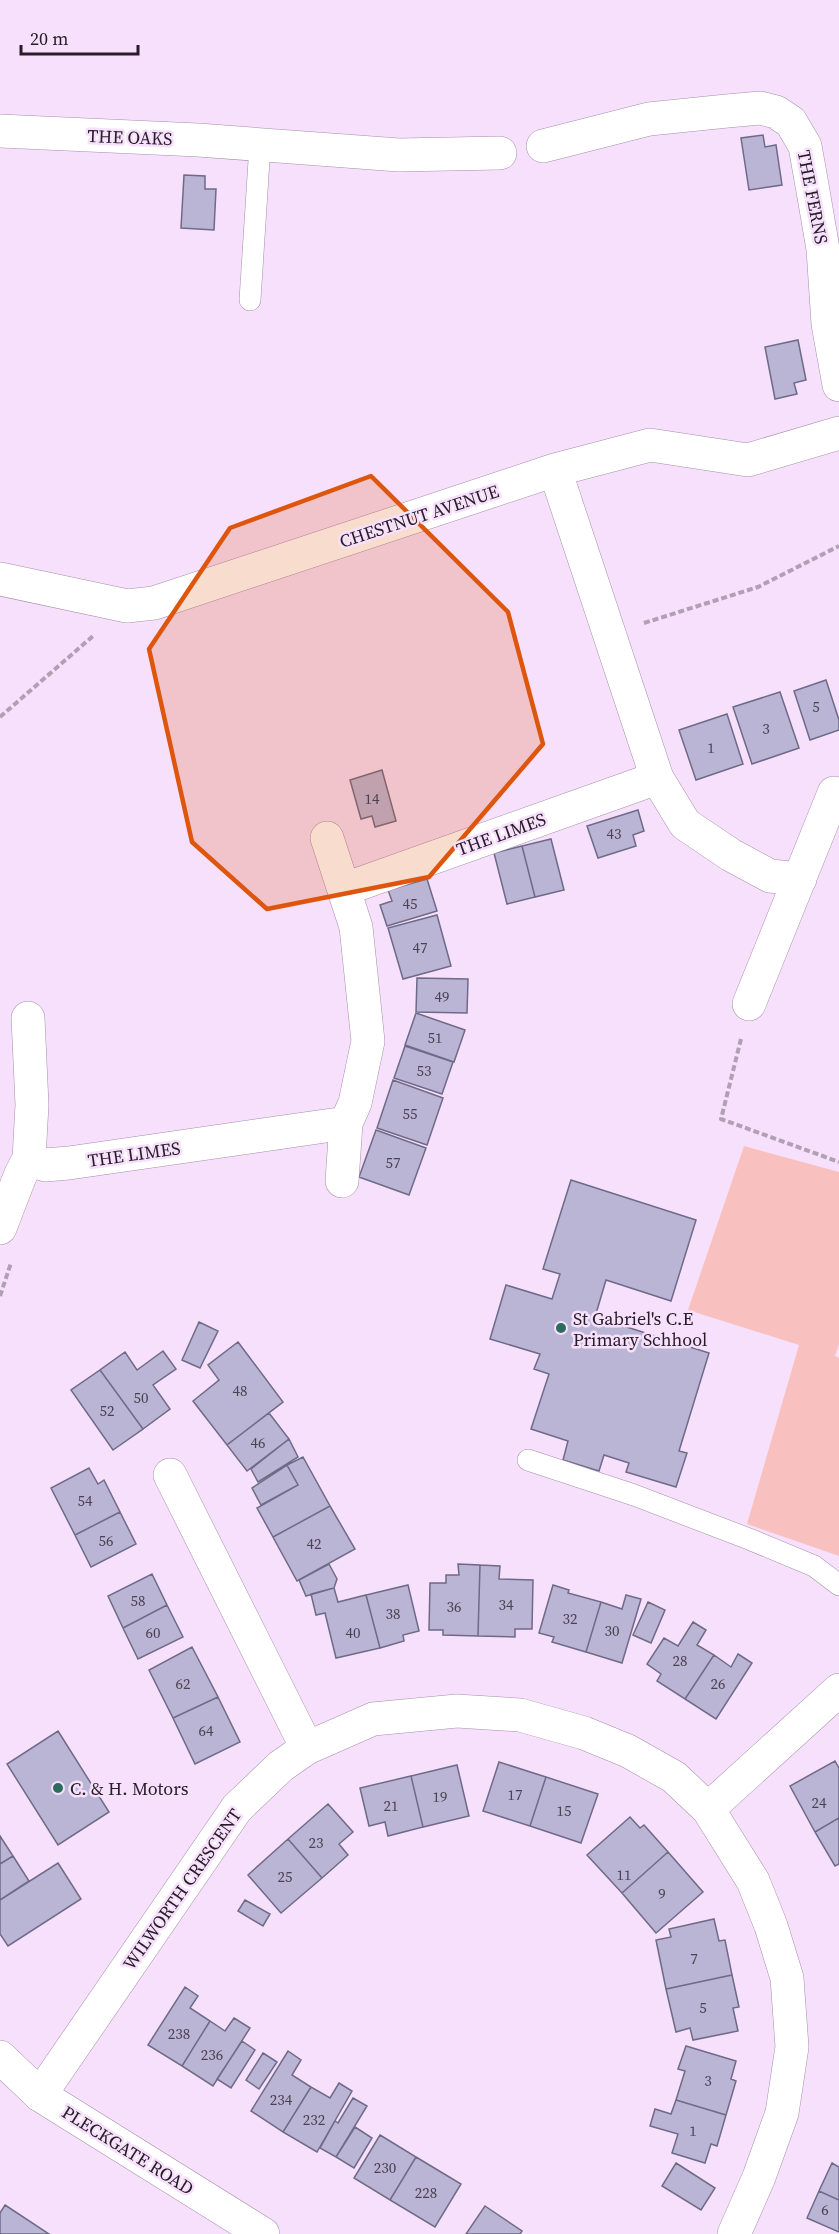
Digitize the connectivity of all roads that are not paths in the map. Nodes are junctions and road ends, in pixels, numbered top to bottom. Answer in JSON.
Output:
{"nodes":[{"id":1,"x":0,"y":131,"type":"edge"},
{"id":2,"x":260,"y":145,"type":"junction"},
{"id":3,"x":543,"y":146,"type":"dead end"},
{"id":4,"x":500,"y":153,"type":"dead end"},
{"id":5,"x":250,"y":300,"type":"dead end"},
{"id":6,"x":839,"y":386,"type":"edge"},
{"id":7,"x":839,"y":433,"type":"edge"},
{"id":8,"x":555,"y":471,"type":"junction"},
{"id":9,"x":0,"y":579,"type":"edge"},
{"id":10,"x":657,"y":778,"type":"junction"},
{"id":11,"x":834,"y":793,"type":"dead end"},
{"id":12,"x":327,"y":838,"type":"dead end"},
{"id":13,"x":800,"y":879,"type":"junction"},
{"id":14,"x":345,"y":889,"type":"junction"},
{"id":15,"x":749,"y":1004,"type":"road end"},
{"id":16,"x":28,"y":1018,"type":"dead end"},
{"id":17,"x":346,"y":1123,"type":"junction"},
{"id":18,"x":29,"y":1158,"type":"junction"},
{"id":19,"x":342,"y":1181,"type":"dead end"},
{"id":20,"x":0,"y":1228,"type":"edge"},
{"id":21,"x":528,"y":1460,"type":"dead end"},
{"id":22,"x":170,"y":1475,"type":"dead end"},
{"id":23,"x":839,"y":1585,"type":"edge"},
{"id":24,"x":839,"y":1690,"type":"edge"},
{"id":25,"x":308,"y":1748,"type":"junction"},
{"id":26,"x":708,"y":1809,"type":"junction"},
{"id":27,"x":0,"y":2057,"type":"edge"},
{"id":28,"x":40,"y":2095,"type":"junction"},
{"id":29,"x":263,"y":2234,"type":"edge"},
{"id":30,"x":734,"y":2234,"type":"edge"}],
"edges":[{"from":1,"to":2,"type":"street","name":"THE OAKS"},
{"from":2,"to":4,"type":"street","name":"THE OAKS"},
{"from":2,"to":5,"type":"lane"},
{"from":3,"to":6,"type":"street","name":"THE FERNS"},
{"from":7,"to":8,"type":"street","name":"CHESTNUT AVENUE"},
{"from":8,"to":9,"type":"street","name":"CHESTNUT AVENUE"},
{"from":8,"to":10,"type":"street"},
{"from":10,"to":13,"type":"street"},
{"from":10,"to":14,"type":"street","name":"THE LIMES"},
{"from":11,"to":13,"type":"street"},
{"from":12,"to":14,"type":"street"},
{"from":13,"to":15,"type":"street"},
{"from":14,"to":17,"type":"street"},
{"from":16,"to":18,"type":"street"},
{"from":17,"to":18,"type":"street","name":"THE LIMES"},
{"from":17,"to":19,"type":"street"},
{"from":18,"to":20,"type":"street"},
{"from":21,"to":23,"type":"lane"},
{"from":22,"to":25,"type":"street"},
{"from":24,"to":26,"type":"street"},
{"from":25,"to":26,"type":"street","name":"WILWORTH CRESCENT"},
{"from":25,"to":28,"type":"street","name":"WILWORTH CRESCENT"},
{"from":26,"to":30,"type":"street","name":"WILWORTH CRESCENT"},
{"from":27,"to":28,"type":"street","name":"PLECKGATE ROAD"},
{"from":28,"to":29,"type":"street","name":"PLECKGATE ROAD"}]}
